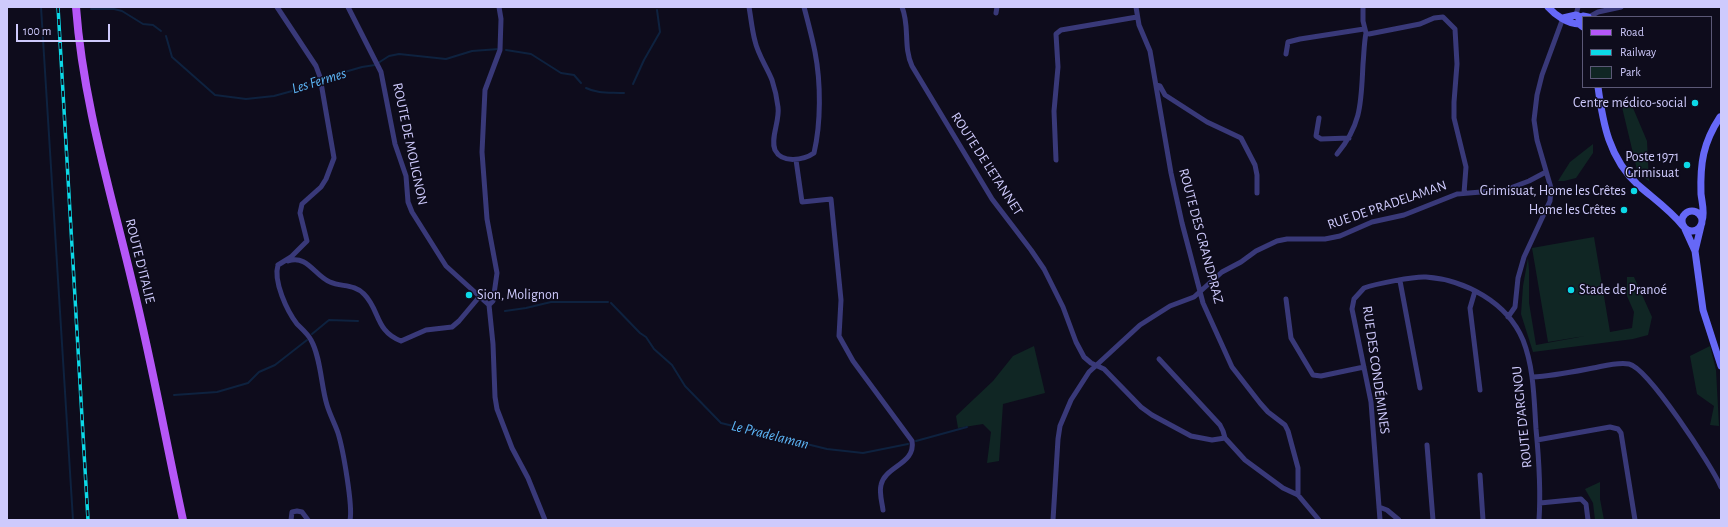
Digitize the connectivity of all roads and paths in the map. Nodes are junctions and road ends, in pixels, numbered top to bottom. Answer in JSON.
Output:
{"nodes":[{"id":1,"x":76,"y":7,"type":"edge"},
{"id":2,"x":277,"y":7,"type":"edge"},
{"id":3,"x":348,"y":7,"type":"edge"},
{"id":4,"x":499,"y":7,"type":"edge"},
{"id":5,"x":749,"y":7,"type":"edge"},
{"id":6,"x":804,"y":7,"type":"edge"},
{"id":7,"x":902,"y":7,"type":"edge"},
{"id":8,"x":1136,"y":7,"type":"edge"},
{"id":9,"x":1363,"y":7,"type":"edge"},
{"id":10,"x":1548,"y":7,"type":"edge"},
{"id":11,"x":1578,"y":7,"type":"edge"},
{"id":12,"x":1621,"y":7,"type":"edge"},
{"id":13,"x":1592,"y":16,"type":"edge"},
{"id":14,"x":1137,"y":17,"type":"junction"},
{"id":15,"x":1563,"y":18,"type":"junction"},
{"id":16,"x":1582,"y":22,"type":"edge"},
{"id":17,"x":1365,"y":31,"type":"junction"},
{"id":18,"x":1286,"y":54,"type":"dead end"},
{"id":19,"x":1156,"y":86,"type":"junction"},
{"id":20,"x":1598,"y":88,"type":"edge"},
{"id":21,"x":1720,"y":116,"type":"dead end"},
{"id":22,"x":1319,"y":118,"type":"dead end"},
{"id":23,"x":1349,"y":138,"type":"junction"},
{"id":24,"x":1337,"y":154,"type":"dead end"},
{"id":25,"x":796,"y":160,"type":"junction"},
{"id":26,"x":1056,"y":160,"type":"dead end"},
{"id":27,"x":1546,"y":172,"type":"junction"},
{"id":28,"x":1257,"y":193,"type":"dead end"},
{"id":29,"x":1464,"y":193,"type":"junction"},
{"id":30,"x":1701,"y":196,"type":"junction"},
{"id":31,"x":1664,"y":205,"type":"junction"},
{"id":32,"x":1690,"y":211,"type":"junction"},
{"id":33,"x":1701,"y":223,"type":"junction"},
{"id":34,"x":1684,"y":227,"type":"junction"},
{"id":35,"x":1695,"y":251,"type":"junction"},
{"id":36,"x":278,"y":265,"type":"junction"},
{"id":37,"x":1400,"y":281,"type":"junction"},
{"id":38,"x":1476,"y":291,"type":"junction"},
{"id":39,"x":1200,"y":292,"type":"junction"},
{"id":40,"x":480,"y":296,"type":"junction"},
{"id":41,"x":1286,"y":299,"type":"dead end"},
{"id":42,"x":489,"y":305,"type":"junction"},
{"id":43,"x":1508,"y":317,"type":"junction"},
{"id":44,"x":1159,"y":359,"type":"dead end"},
{"id":45,"x":1097,"y":365,"type":"junction"},
{"id":46,"x":1721,"y":366,"type":"edge"},
{"id":47,"x":1364,"y":367,"type":"junction"},
{"id":48,"x":1532,"y":378,"type":"junction"},
{"id":49,"x":1420,"y":388,"type":"dead end"},
{"id":50,"x":1480,"y":390,"type":"dead end"},
{"id":51,"x":1225,"y":438,"type":"junction"},
{"id":52,"x":1537,"y":440,"type":"junction"},
{"id":53,"x":1428,"y":445,"type":"dead end"},
{"id":54,"x":1480,"y":475,"type":"dead end"},
{"id":55,"x":1721,"y":487,"type":"edge"},
{"id":56,"x":1298,"y":495,"type":"junction"},
{"id":57,"x":1540,"y":503,"type":"junction"},
{"id":58,"x":1379,"y":507,"type":"junction"},
{"id":59,"x":883,"y":510,"type":"dead end"},
{"id":60,"x":182,"y":520,"type":"edge"},
{"id":61,"x":291,"y":520,"type":"edge"},
{"id":62,"x":308,"y":520,"type":"edge"},
{"id":63,"x":350,"y":520,"type":"edge"},
{"id":64,"x":545,"y":520,"type":"edge"},
{"id":65,"x":1053,"y":520,"type":"edge"},
{"id":66,"x":1319,"y":520,"type":"edge"},
{"id":67,"x":1380,"y":520,"type":"edge"},
{"id":68,"x":1399,"y":520,"type":"edge"},
{"id":69,"x":1433,"y":520,"type":"edge"},
{"id":70,"x":1484,"y":520,"type":"edge"},
{"id":71,"x":1539,"y":520,"type":"edge"},
{"id":72,"x":1588,"y":520,"type":"edge"},
{"id":73,"x":1636,"y":520,"type":"edge"}],
"edges":[{"from":1,"to":60,"type":"main road","name":"ROUTE D'ITALIE"},
{"from":2,"to":36,"type":"street"},
{"from":3,"to":40,"type":"street","name":"ROUTE DE MOLIGNON"},
{"from":4,"to":42,"type":"street"},
{"from":5,"to":25,"type":"street"},
{"from":6,"to":25,"type":"street"},
{"from":7,"to":45,"type":"street","name":"ROUTE DE L'ETANNET"},
{"from":8,"to":14,"type":"street","name":"ROUTE DES GRANDPRAZ"},
{"from":9,"to":17,"type":"street"},
{"from":10,"to":15,"type":"street"},
{"from":11,"to":16,"type":"street"},
{"from":12,"to":13,"type":"street"},
{"from":14,"to":19,"type":"street","name":"ROUTE DES GRANDPRAZ"},
{"from":14,"to":26,"type":"street"},
{"from":15,"to":16,"type":"street"},
{"from":15,"to":27,"type":"street"},
{"from":17,"to":18,"type":"street"},
{"from":17,"to":23,"type":"street"},
{"from":17,"to":29,"type":"street"},
{"from":19,"to":28,"type":"street"},
{"from":19,"to":39,"type":"street","name":"ROUTE DES GRANDPRAZ"},
{"from":20,"to":31,"type":"street"},
{"from":21,"to":30,"type":"street"},
{"from":22,"to":23,"type":"street"},
{"from":23,"to":24,"type":"street"},
{"from":25,"to":59,"type":"street"},
{"from":27,"to":29,"type":"street","name":"RUE DE PRADELAMAN"},
{"from":27,"to":43,"type":"street"},
{"from":29,"to":39,"type":"street","name":"RUE DE PRADELAMAN"},
{"from":30,"to":32,"type":"street"},
{"from":30,"to":33,"type":"street"},
{"from":31,"to":32,"type":"street"},
{"from":31,"to":34,"type":"street"},
{"from":32,"to":33,"type":"street"},
{"from":32,"to":34,"type":"street"},
{"from":33,"to":34,"type":"street"},
{"from":33,"to":35,"type":"street"},
{"from":34,"to":35,"type":"street"},
{"from":35,"to":46,"type":"street"},
{"from":36,"to":40,"type":"street"},
{"from":36,"to":63,"type":"street"},
{"from":37,"to":38,"type":"street","name":"RUE DES CONDÉMINES"},
{"from":37,"to":47,"type":"street","name":"RUE DES CONDÉMINES"},
{"from":37,"to":49,"type":"street"},
{"from":38,"to":43,"type":"street","name":"RUE DES CONDÉMINES"},
{"from":38,"to":50,"type":"street"},
{"from":39,"to":45,"type":"street","name":"RUE DE PRADELAMAN"},
{"from":39,"to":56,"type":"street","name":"ROUTE DES GRANDPRAZ"},
{"from":40,"to":42,"type":"street","name":"ROUTE DE MOLIGNON"},
{"from":41,"to":47,"type":"street"},
{"from":42,"to":64,"type":"street"},
{"from":43,"to":48,"type":"street","name":"ROUTE D'ARGNOU"},
{"from":44,"to":51,"type":"street"},
{"from":45,"to":51,"type":"street","name":"ROUTE DE L'ETANNET"},
{"from":45,"to":65,"type":"street","name":"RUE DE PRADELAMAN"},
{"from":47,"to":58,"type":"street","name":"RUE DES CONDÉMINES"},
{"from":48,"to":52,"type":"street","name":"ROUTE D'ARGNOU"},
{"from":48,"to":55,"type":"street"},
{"from":51,"to":56,"type":"street"},
{"from":52,"to":57,"type":"street","name":"ROUTE D'ARGNOU"},
{"from":52,"to":73,"type":"street"},
{"from":53,"to":69,"type":"street"},
{"from":54,"to":70,"type":"street"},
{"from":56,"to":66,"type":"street"},
{"from":57,"to":71,"type":"street","name":"ROUTE D'ARGNOU"},
{"from":57,"to":72,"type":"street"},
{"from":58,"to":67,"type":"street","name":"RUE DES CONDÉMINES"},
{"from":58,"to":68,"type":"street"},
{"from":61,"to":62,"type":"street"}]}
